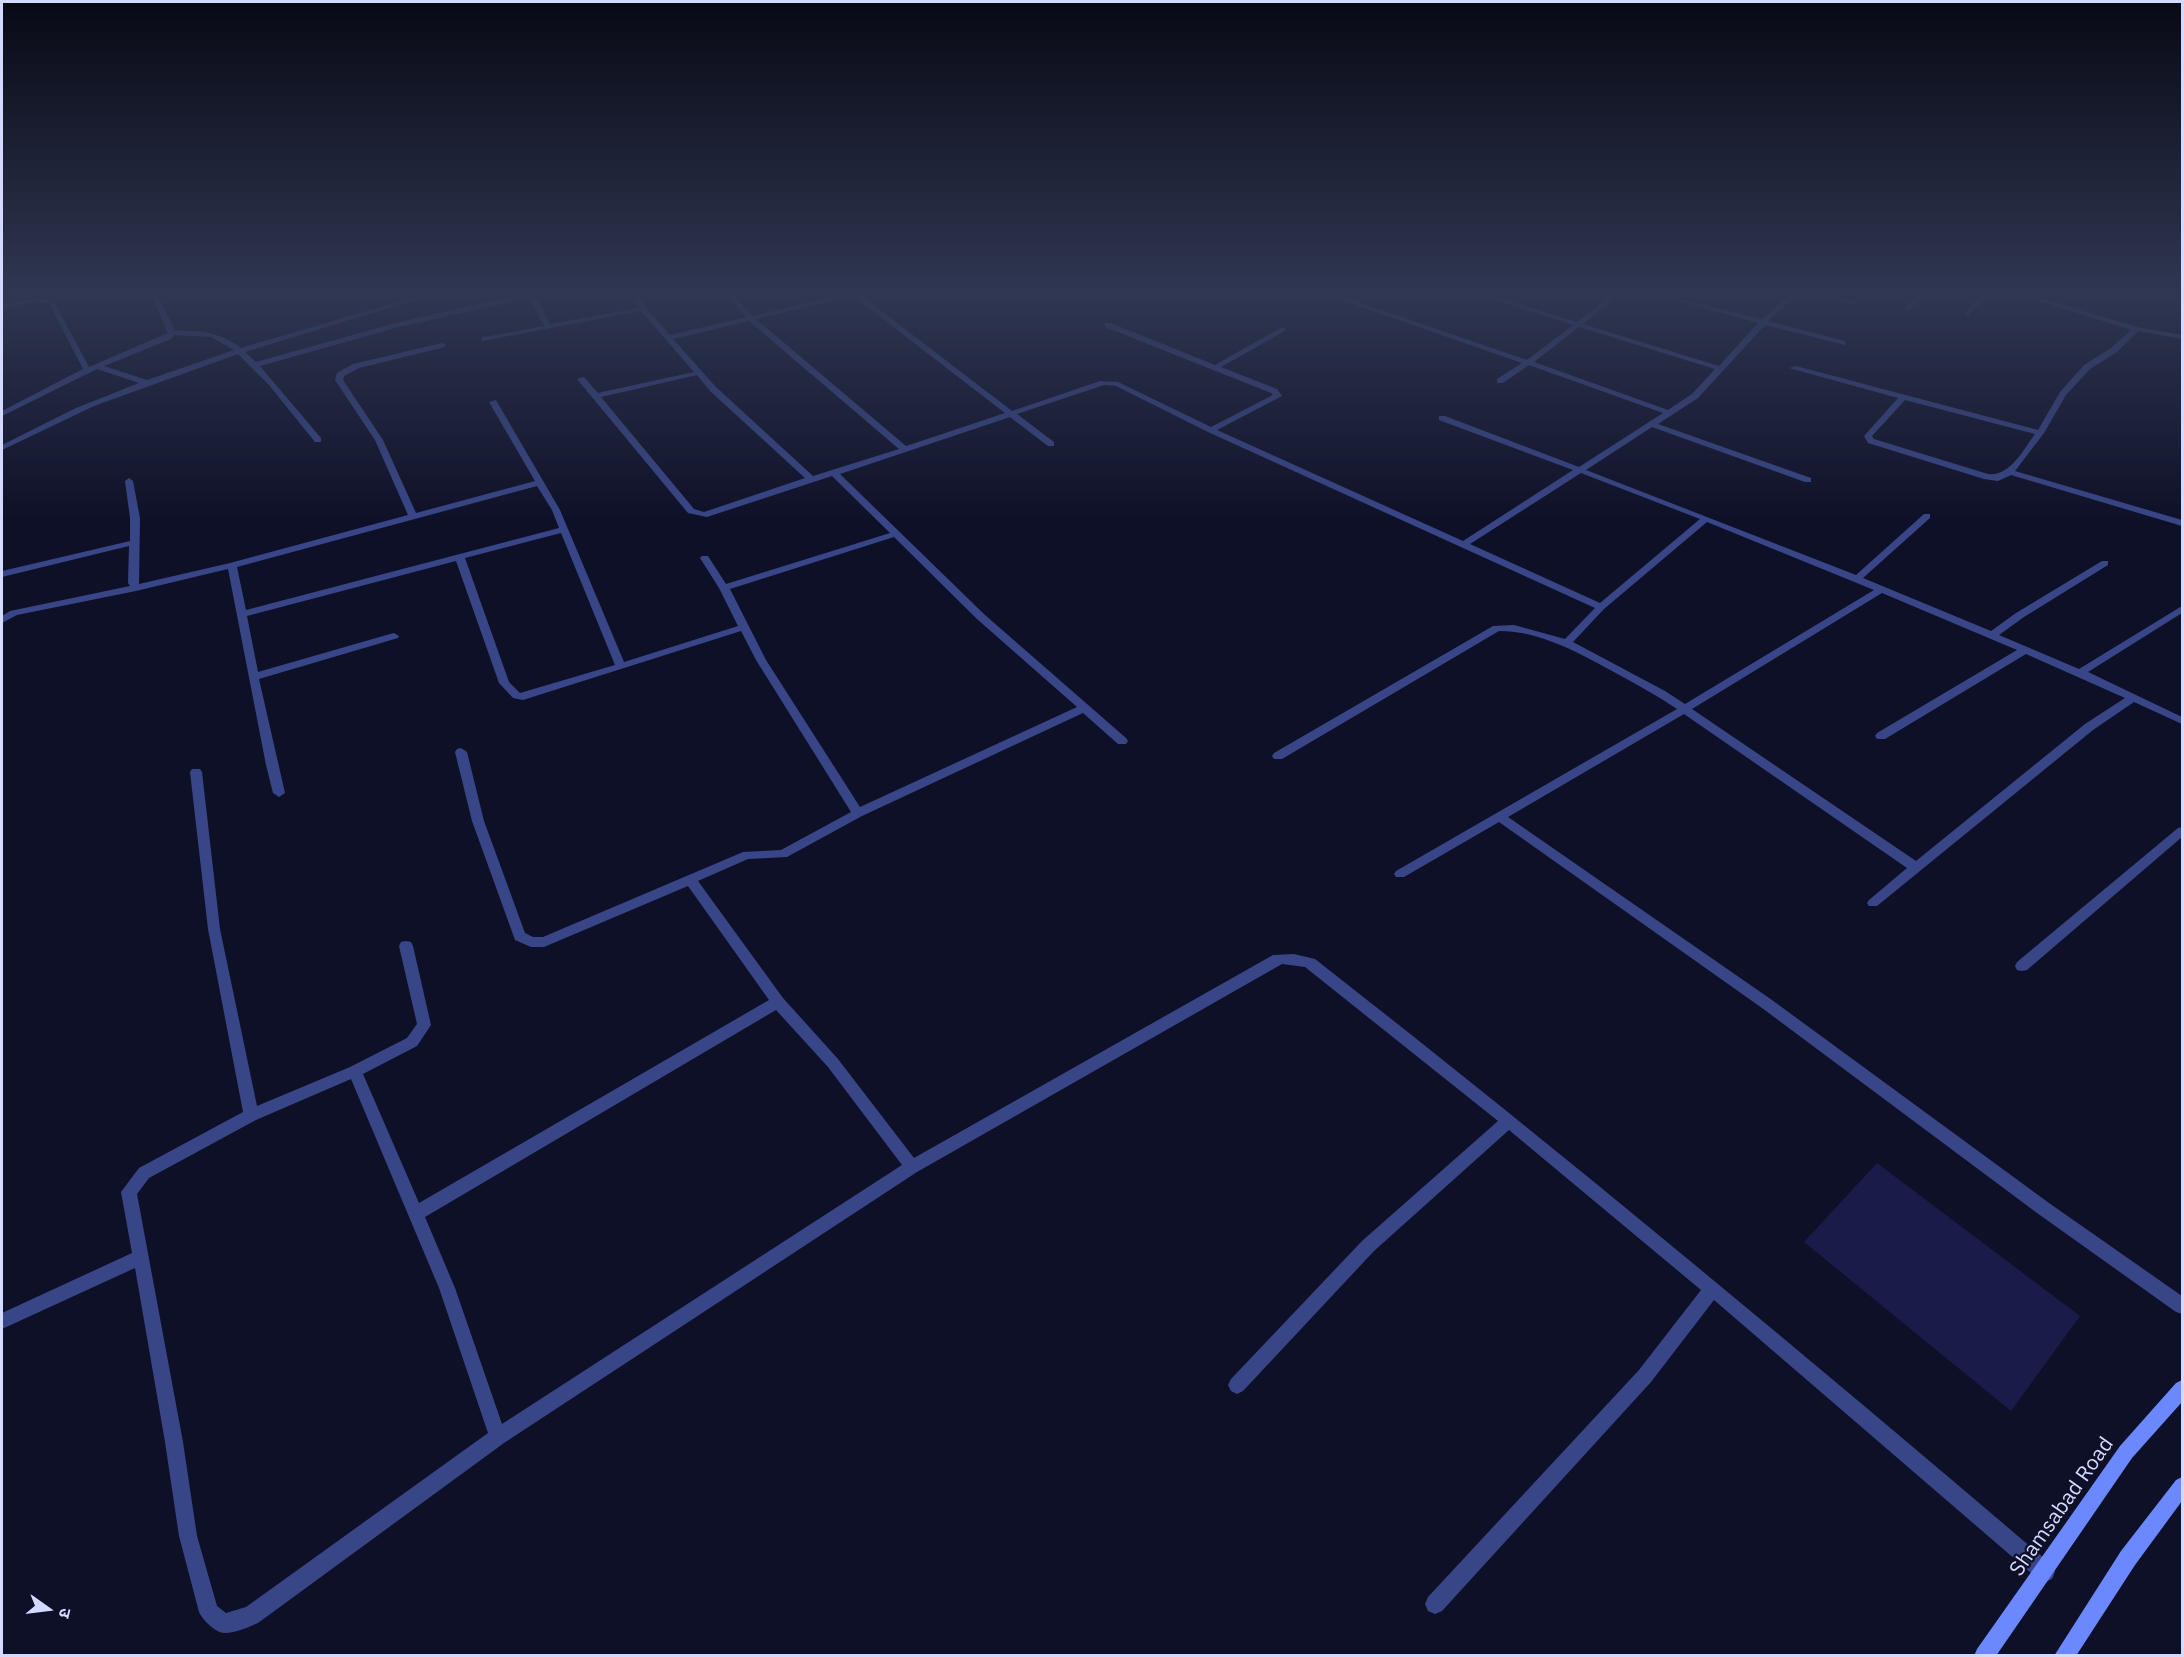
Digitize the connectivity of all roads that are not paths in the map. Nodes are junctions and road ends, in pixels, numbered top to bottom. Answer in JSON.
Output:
{"nodes":[{"id":1,"x":87,"y":370,"type":"edge"},
{"id":2,"x":111,"y":370,"type":"edge"},
{"id":3,"x":182,"y":370,"type":"edge"},
{"id":4,"x":259,"y":370,"type":"edge"},
{"id":5,"x":348,"y":370,"type":"edge"},
{"id":6,"x":696,"y":370,"type":"edge"},
{"id":7,"x":811,"y":370,"type":"edge"},
{"id":8,"x":955,"y":370,"type":"edge"},
{"id":9,"x":1224,"y":370,"type":"edge"},
{"id":10,"x":1516,"y":370,"type":"edge"},
{"id":11,"x":1551,"y":370,"type":"edge"},
{"id":12,"x":1717,"y":370,"type":"edge"},
{"id":13,"x":1802,"y":370,"type":"edge"},
{"id":14,"x":2084,"y":370,"type":"edge"},
{"id":15,"x":698,"y":373,"type":"junction"},
{"id":16,"x":581,"y":379,"type":"dead end"},
{"id":17,"x":1500,"y":381,"type":"dead end"},
{"id":18,"x":147,"y":382,"type":"junction"},
{"id":19,"x":596,"y":396,"type":"junction"},
{"id":20,"x":1903,"y":397,"type":"junction"},
{"id":21,"x":493,"y":402,"type":"dead end"},
{"id":22,"x":1668,"y":412,"type":"junction"},
{"id":23,"x":1012,"y":413,"type":"junction"},
{"id":24,"x":2,"y":414,"type":"edge"},
{"id":25,"x":1442,"y":418,"type":"dead end"},
{"id":26,"x":1651,"y":424,"type":"junction"},
{"id":27,"x":1211,"y":430,"type":"junction"},
{"id":28,"x":2040,"y":433,"type":"junction"},
{"id":29,"x":318,"y":440,"type":"dead end"},
{"id":30,"x":1051,"y":444,"type":"dead end"},
{"id":31,"x":2,"y":448,"type":"edge"},
{"id":32,"x":904,"y":449,"type":"junction"},
{"id":33,"x":1582,"y":470,"type":"junction"},
{"id":34,"x":2010,"y":472,"type":"junction"},
{"id":35,"x":834,"y":473,"type":"junction"},
{"id":36,"x":811,"y":479,"type":"junction"},
{"id":37,"x":1808,"y":480,"type":"dead end"},
{"id":38,"x":129,"y":481,"type":"dead end"},
{"id":39,"x":541,"y":482,"type":"junction"},
{"id":40,"x":413,"y":516,"type":"junction"},
{"id":41,"x":1927,"y":516,"type":"dead end"},
{"id":42,"x":1706,"y":519,"type":"junction"},
{"id":43,"x":2182,"y":523,"type":"edge"},
{"id":44,"x":565,"y":529,"type":"junction"},
{"id":45,"x":895,"y":534,"type":"junction"},
{"id":46,"x":135,"y":543,"type":"junction"},
{"id":47,"x":1463,"y":545,"type":"junction"},
{"id":48,"x":459,"y":556,"type":"junction"},
{"id":49,"x":705,"y":558,"type":"dead end"},
{"id":50,"x":2105,"y":563,"type":"dead end"},
{"id":51,"x":232,"y":565,"type":"junction"},
{"id":52,"x":2,"y":574,"type":"edge"},
{"id":53,"x":1857,"y":579,"type":"junction"},
{"id":54,"x":136,"y":588,"type":"junction"},
{"id":55,"x":724,"y":588,"type":"junction"},
{"id":56,"x":1882,"y":589,"type":"junction"},
{"id":57,"x":1601,"y":607,"type":"junction"},
{"id":58,"x":2182,"y":609,"type":"edge"},
{"id":59,"x":243,"y":614,"type":"junction"},
{"id":60,"x":2,"y":620,"type":"edge"},
{"id":61,"x":745,"y":627,"type":"junction"},
{"id":62,"x":1992,"y":635,"type":"junction"},
{"id":63,"x":394,"y":636,"type":"dead end"},
{"id":64,"x":1567,"y":644,"type":"junction"},
{"id":65,"x":2026,"y":649,"type":"junction"},
{"id":66,"x":621,"y":666,"type":"junction"},
{"id":67,"x":2081,"y":672,"type":"junction"},
{"id":68,"x":253,"y":677,"type":"junction"},
{"id":69,"x":2134,"y":697,"type":"junction"},
{"id":70,"x":1085,"y":708,"type":"junction"},
{"id":71,"x":1685,"y":709,"type":"junction"},
{"id":72,"x":2182,"y":722,"type":"edge"},
{"id":73,"x":1881,"y":736,"type":"dead end"},
{"id":74,"x":1122,"y":741,"type":"dead end"},
{"id":75,"x":461,"y":753,"type":"dead end"},
{"id":76,"x":1278,"y":756,"type":"dead end"},
{"id":77,"x":196,"y":772,"type":"dead end"},
{"id":78,"x":279,"y":793,"type":"dead end"},
{"id":79,"x":858,"y":813,"type":"junction"},
{"id":80,"x":1498,"y":816,"type":"junction"},
{"id":81,"x":2182,"y":831,"type":"edge"},
{"id":82,"x":1915,"y":867,"type":"junction"},
{"id":83,"x":1400,"y":874,"type":"dead end"},
{"id":84,"x":690,"y":879,"type":"junction"},
{"id":85,"x":1873,"y":903,"type":"dead end"},
{"id":86,"x":406,"y":946,"type":"dead end"},
{"id":87,"x":2022,"y":966,"type":"dead end"},
{"id":88,"x":778,"y":1002,"type":"junction"},
{"id":89,"x":355,"y":1071,"type":"junction"},
{"id":90,"x":251,"y":1115,"type":"junction"},
{"id":91,"x":1509,"y":1121,"type":"junction"},
{"id":92,"x":912,"y":1167,"type":"junction"},
{"id":93,"x":417,"y":1213,"type":"junction"},
{"id":94,"x":142,"y":1256,"type":"junction"},
{"id":95,"x":1713,"y":1288,"type":"junction"},
{"id":96,"x":2182,"y":1306,"type":"edge"},
{"id":97,"x":2,"y":1321,"type":"edge"},
{"id":98,"x":1238,"y":1385,"type":"dead end"},
{"id":99,"x":2182,"y":1389,"type":"edge"},
{"id":100,"x":498,"y":1437,"type":"junction"},
{"id":101,"x":2182,"y":1486,"type":"edge"},
{"id":102,"x":2044,"y":1572,"type":"junction"},
{"id":103,"x":1435,"y":1604,"type":"dead end"},
{"id":104,"x":1984,"y":1656,"type":"edge"},
{"id":105,"x":2064,"y":1656,"type":"edge"}],
"edges":[{"from":1,"to":24,"type":"street"},
{"from":2,"to":18,"type":"street"},
{"from":3,"to":18,"type":"street"},
{"from":4,"to":29,"type":"street"},
{"from":5,"to":40,"type":"street"},
{"from":6,"to":15,"type":"street"},
{"from":7,"to":32,"type":"street"},
{"from":8,"to":23,"type":"street"},
{"from":9,"to":27,"type":"street"},
{"from":10,"to":17,"type":"street"},
{"from":11,"to":22,"type":"street"},
{"from":12,"to":22,"type":"street"},
{"from":13,"to":20,"type":"street"},
{"from":14,"to":28,"type":"street"},
{"from":15,"to":19,"type":"street"},
{"from":15,"to":36,"type":"street"},
{"from":16,"to":19,"type":"street"},
{"from":18,"to":31,"type":"street"},
{"from":19,"to":36,"type":"street"},
{"from":20,"to":28,"type":"street"},
{"from":20,"to":34,"type":"street"},
{"from":21,"to":39,"type":"street"},
{"from":22,"to":26,"type":"street"},
{"from":23,"to":27,"type":"street"},
{"from":23,"to":30,"type":"street"},
{"from":23,"to":32,"type":"street"},
{"from":25,"to":33,"type":"street"},
{"from":26,"to":33,"type":"street"},
{"from":26,"to":37,"type":"street"},
{"from":27,"to":47,"type":"street"},
{"from":28,"to":34,"type":"street"},
{"from":32,"to":35,"type":"street"},
{"from":33,"to":42,"type":"street"},
{"from":33,"to":47,"type":"street"},
{"from":34,"to":43,"type":"street"},
{"from":35,"to":36,"type":"street"},
{"from":35,"to":45,"type":"street"},
{"from":38,"to":46,"type":"street"},
{"from":39,"to":40,"type":"street"},
{"from":39,"to":44,"type":"street"},
{"from":40,"to":51,"type":"street"},
{"from":41,"to":53,"type":"street"},
{"from":42,"to":53,"type":"street"},
{"from":42,"to":57,"type":"street"},
{"from":44,"to":48,"type":"street"},
{"from":44,"to":66,"type":"street"},
{"from":45,"to":55,"type":"street"},
{"from":45,"to":70,"type":"street"},
{"from":46,"to":52,"type":"street"},
{"from":46,"to":54,"type":"street"},
{"from":47,"to":57,"type":"street"},
{"from":48,"to":59,"type":"street"},
{"from":48,"to":66,"type":"street"},
{"from":49,"to":55,"type":"street"},
{"from":50,"to":62,"type":"street"},
{"from":51,"to":54,"type":"street"},
{"from":51,"to":59,"type":"street"},
{"from":53,"to":56,"type":"street"},
{"from":54,"to":60,"type":"street"},
{"from":55,"to":61,"type":"street"},
{"from":56,"to":62,"type":"street"},
{"from":56,"to":71,"type":"street"},
{"from":57,"to":64,"type":"street"},
{"from":58,"to":67,"type":"street"},
{"from":59,"to":68,"type":"street"},
{"from":61,"to":66,"type":"street"},
{"from":61,"to":79,"type":"street"},
{"from":62,"to":65,"type":"street"},
{"from":63,"to":68,"type":"street"},
{"from":64,"to":71,"type":"street"},
{"from":64,"to":76,"type":"street"},
{"from":65,"to":67,"type":"street"},
{"from":65,"to":73,"type":"street"},
{"from":67,"to":69,"type":"street"},
{"from":68,"to":78,"type":"street"},
{"from":69,"to":72,"type":"street"},
{"from":69,"to":82,"type":"street"},
{"from":70,"to":74,"type":"street"},
{"from":70,"to":79,"type":"street"},
{"from":71,"to":80,"type":"street"},
{"from":71,"to":82,"type":"street"},
{"from":75,"to":84,"type":"street"},
{"from":77,"to":90,"type":"street"},
{"from":79,"to":84,"type":"street"},
{"from":80,"to":83,"type":"street"},
{"from":80,"to":96,"type":"street"},
{"from":81,"to":87,"type":"street"},
{"from":82,"to":85,"type":"street"},
{"from":84,"to":88,"type":"street"},
{"from":86,"to":89,"type":"street"},
{"from":88,"to":92,"type":"street"},
{"from":88,"to":93,"type":"street"},
{"from":89,"to":90,"type":"street"},
{"from":89,"to":93,"type":"street"},
{"from":90,"to":94,"type":"street"},
{"from":91,"to":92,"type":"street"},
{"from":91,"to":95,"type":"street"},
{"from":91,"to":98,"type":"street"},
{"from":92,"to":100,"type":"street"},
{"from":93,"to":100,"type":"street"},
{"from":94,"to":97,"type":"street"},
{"from":94,"to":100,"type":"street"},
{"from":95,"to":102,"type":"street"},
{"from":95,"to":103,"type":"street"},
{"from":99,"to":102,"type":"main road","name":"Shamsabad Road"},
{"from":101,"to":105,"type":"main road"},
{"from":102,"to":104,"type":"main road","name":"Shamsabad Road"}]}
